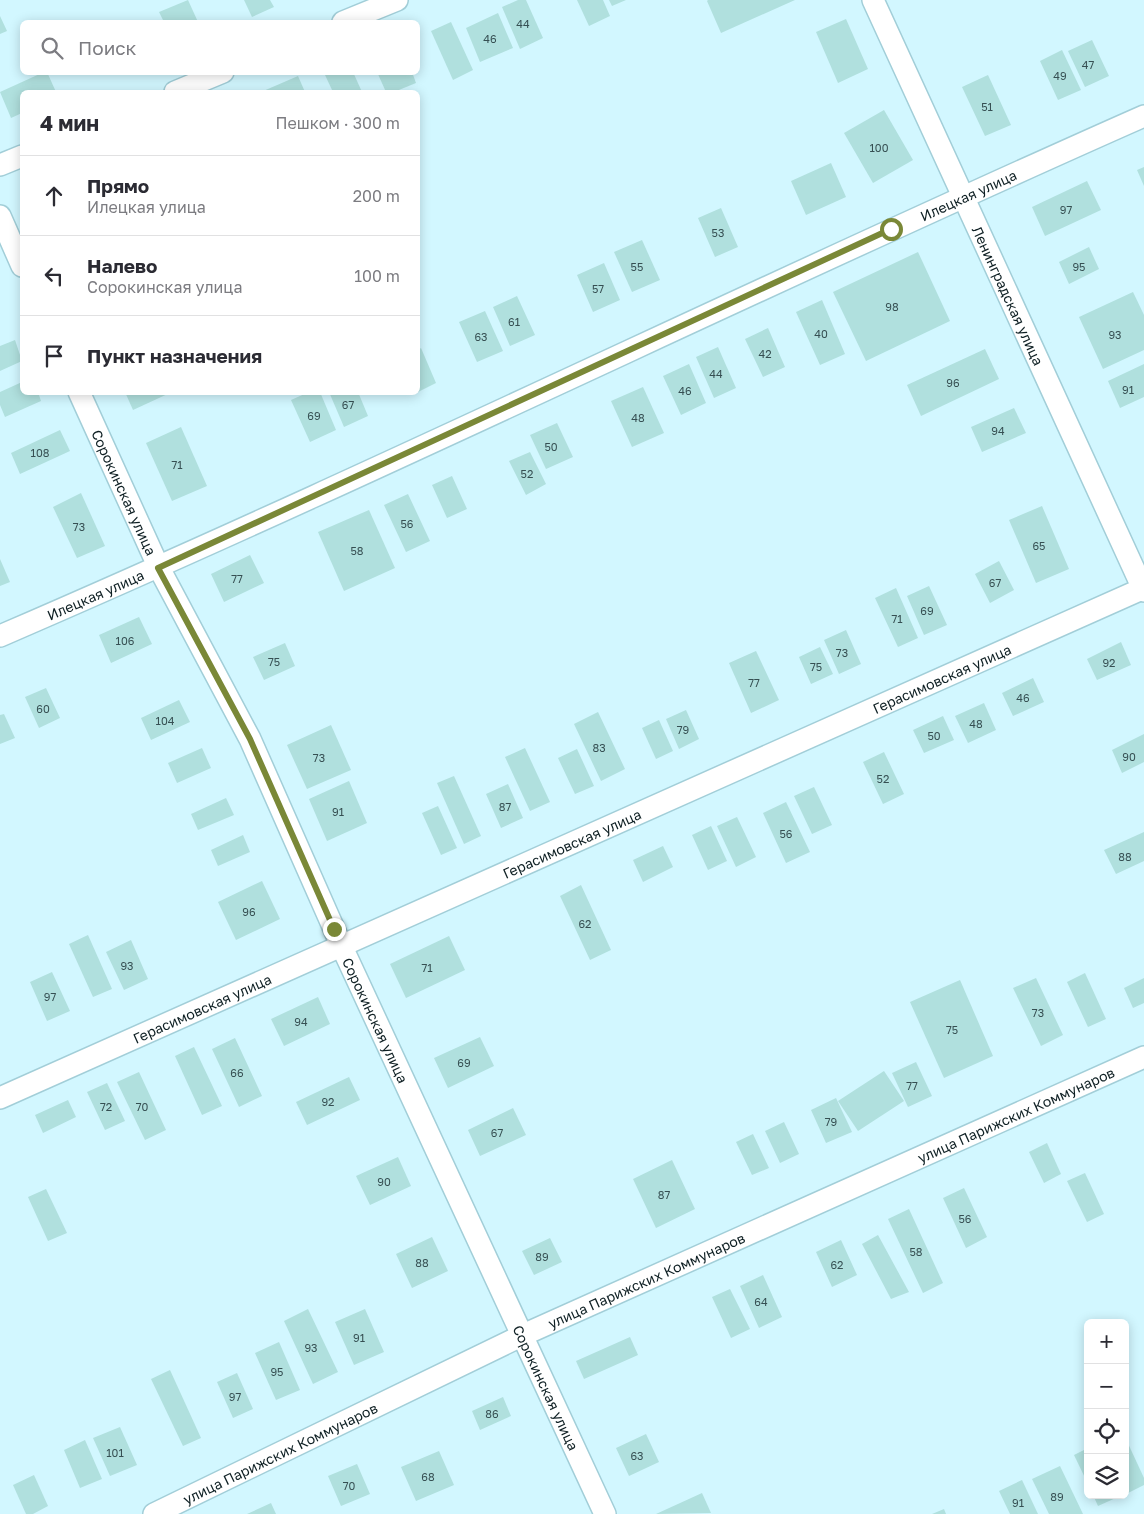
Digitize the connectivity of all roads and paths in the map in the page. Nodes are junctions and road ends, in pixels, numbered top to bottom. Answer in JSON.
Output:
{"nodes":[{"id":1,"x":397,"y":0,"type":"edge"},
{"id":2,"x":873,"y":0,"type":"edge"},
{"id":3,"x":348,"y":20,"type":"edge"},
{"id":4,"x":215,"y":75,"type":"edge"},
{"id":5,"x":179,"y":90,"type":"edge"},
{"id":6,"x":1144,"y":116,"type":"edge"},
{"id":7,"x":20,"y":157,"type":"edge"},
{"id":8,"x":0,"y":165,"type":"edge"},
{"id":9,"x":962,"y":196,"type":"junction"},
{"id":10,"x":0,"y":216,"type":"edge"},
{"id":11,"x":20,"y":261,"type":"edge"},
{"id":12,"x":81,"y":395,"type":"edge"},
{"id":13,"x":158,"y":568,"type":"junction"},
{"id":14,"x":1144,"y":589,"type":"edge"},
{"id":15,"x":0,"y":636,"type":"edge"},
{"id":16,"x":342,"y":946,"type":"junction"},
{"id":17,"x":1144,"y":1057,"type":"edge"},
{"id":18,"x":0,"y":1098,"type":"edge"},
{"id":19,"x":524,"y":1335,"type":"junction"},
{"id":20,"x":154,"y":1514,"type":"edge"},
{"id":21,"x":606,"y":1514,"type":"edge"}],
"edges":[{"from":1,"to":3,"type":"street"},
{"from":2,"to":9,"type":"street","name":"Ленинградская улица"},
{"from":4,"to":5,"type":"street"},
{"from":6,"to":9,"type":"street","name":"Илецкая улица"},
{"from":7,"to":8,"type":"street"},
{"from":9,"to":13,"type":"street","name":"Илецкая улица"},
{"from":9,"to":14,"type":"street","name":"Ленинградская улица"},
{"from":10,"to":11,"type":"street"},
{"from":12,"to":13,"type":"street","name":"Сорокинская улица"},
{"from":13,"to":15,"type":"street","name":"Илецкая улица"},
{"from":13,"to":16,"type":"street","name":"Сорокинская улица"},
{"from":14,"to":16,"type":"street","name":"Герасимовская улица"},
{"from":16,"to":18,"type":"street","name":"Герасимовская улица"},
{"from":16,"to":19,"type":"street","name":"Сорокинская улица"},
{"from":17,"to":19,"type":"street","name":"улица Парижских Коммунаров"},
{"from":19,"to":20,"type":"street","name":"улица Парижских Коммунаров"},
{"from":19,"to":21,"type":"street","name":"Сорокинская улица"}]}
